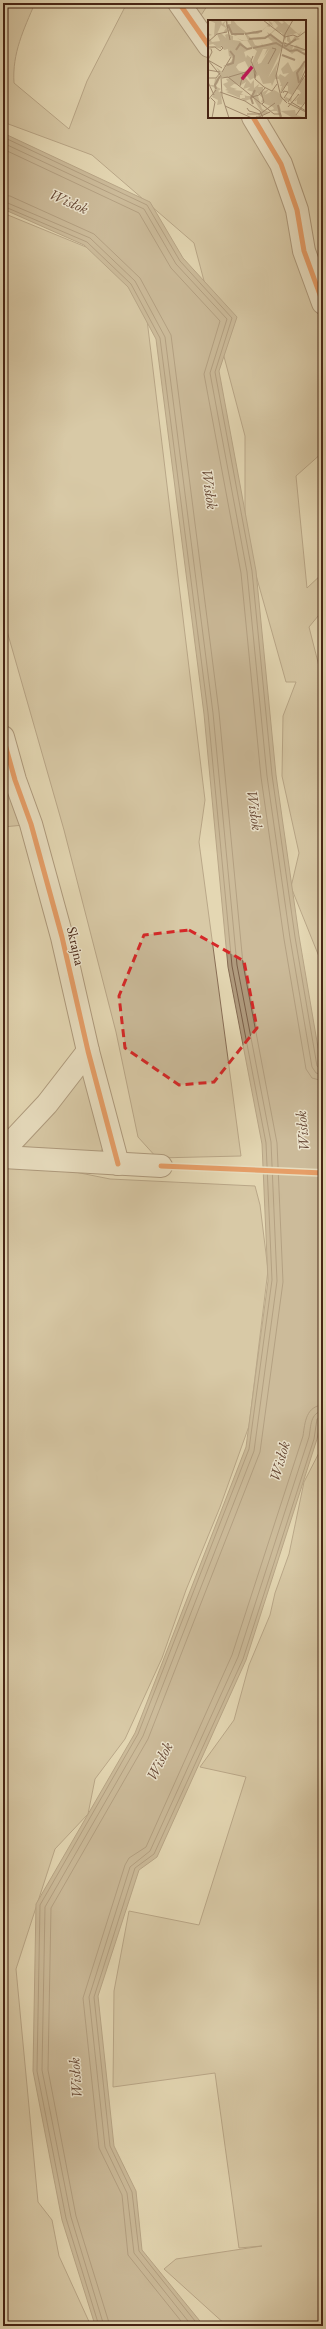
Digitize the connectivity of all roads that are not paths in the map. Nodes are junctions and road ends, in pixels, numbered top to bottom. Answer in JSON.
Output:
{"nodes":[{"id":1,"x":179,"y":3,"type":"edge"},
{"id":2,"x":208,"y":45,"type":"edge"},
{"id":3,"x":254,"y":118,"type":"edge"},
{"id":4,"x":323,"y":303,"type":"edge"},
{"id":5,"x":3,"y":737,"type":"edge"},
{"id":6,"x":88,"y":1051,"type":"junction"},
{"id":7,"x":3,"y":1151,"type":"edge"},
{"id":8,"x":3,"y":1157,"type":"edge"},
{"id":9,"x":118,"y":1164,"type":"junction"},
{"id":10,"x":161,"y":1166,"type":"dead end"}],
"edges":[{"from":1,"to":2,"type":"street"},
{"from":3,"to":4,"type":"street"},
{"from":5,"to":6,"type":"street","name":"Skrajna"},
{"from":6,"to":7,"type":"street"},
{"from":6,"to":9,"type":"street","name":"Skrajna"},
{"from":8,"to":9,"type":"street"},
{"from":9,"to":10,"type":"street"}]}
